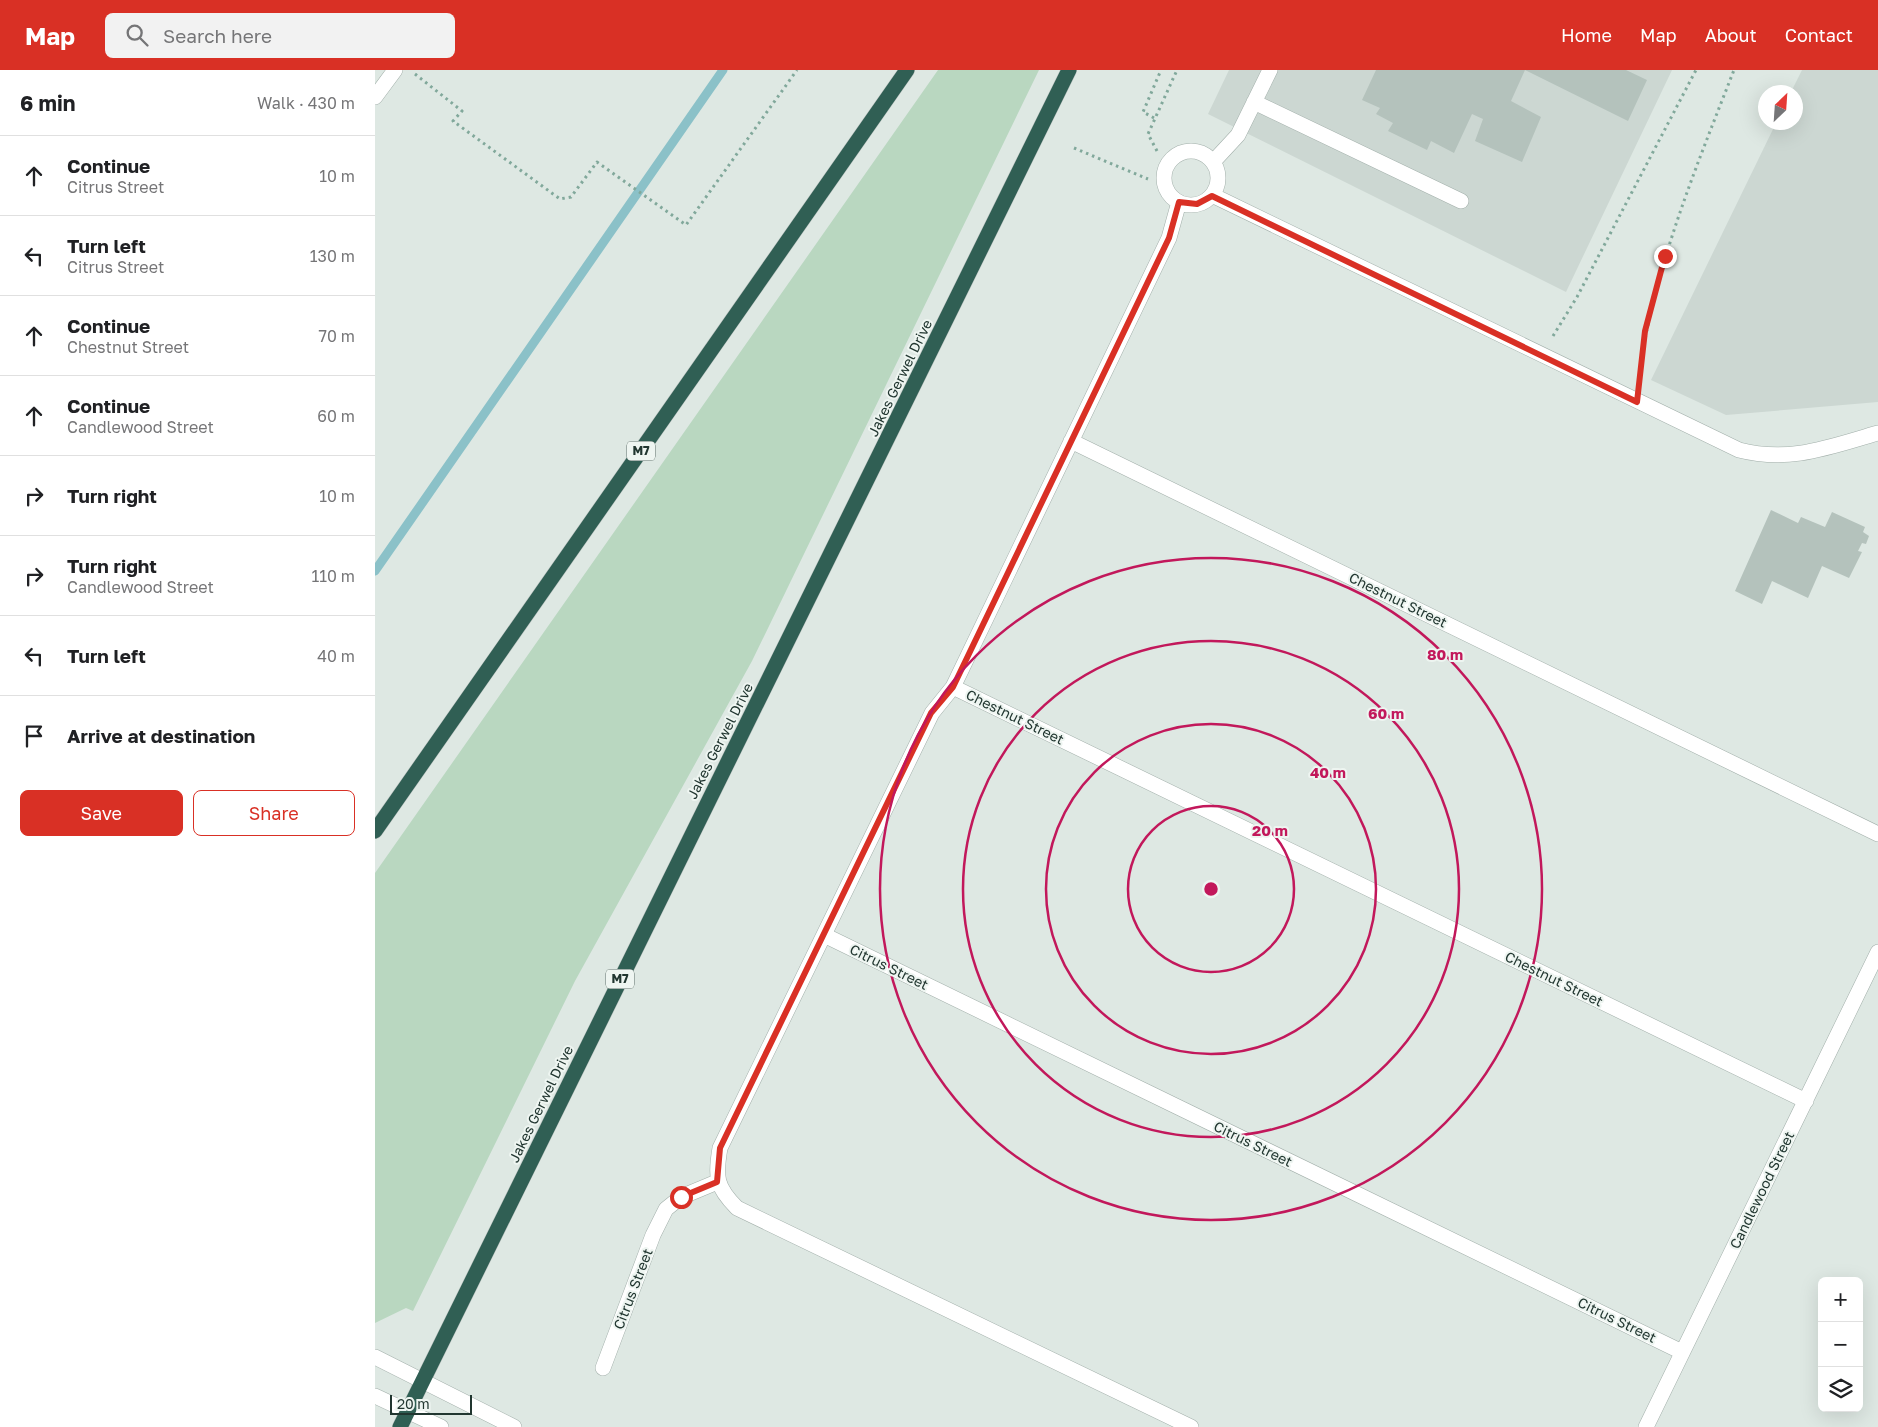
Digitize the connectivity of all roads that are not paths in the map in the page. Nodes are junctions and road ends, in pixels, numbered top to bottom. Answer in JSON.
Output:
{"nodes":[{"id":1,"x":395,"y":70,"type":"edge"},
{"id":2,"x":907,"y":70,"type":"edge"},
{"id":3,"x":1069,"y":70,"type":"edge"},
{"id":4,"x":1270,"y":70,"type":"edge"},
{"id":5,"x":375,"y":97,"type":"edge"},
{"id":6,"x":1254,"y":102,"type":"junction"},
{"id":7,"x":1213,"y":162,"type":"junction"},
{"id":8,"x":1212,"y":196,"type":"junction"},
{"id":9,"x":1461,"y":201,"type":"dead end"},
{"id":10,"x":1179,"y":202,"type":"junction"},
{"id":11,"x":1878,"y":433,"type":"edge"},
{"id":12,"x":1071,"y":441,"type":"junction"},
{"id":13,"x":953,"y":687,"type":"junction"},
{"id":14,"x":375,"y":831,"type":"edge"},
{"id":15,"x":1878,"y":834,"type":"edge"},
{"id":16,"x":823,"y":935,"type":"junction"},
{"id":17,"x":1878,"y":952,"type":"edge"},
{"id":18,"x":1805,"y":1102,"type":"junction"},
{"id":19,"x":717,"y":1182,"type":"junction"},
{"id":20,"x":1682,"y":1352,"type":"junction"},
{"id":21,"x":375,"y":1356,"type":"edge"},
{"id":22,"x":603,"y":1368,"type":"dead end"},
{"id":23,"x":424,"y":1380,"type":"junction"},
{"id":24,"x":375,"y":1396,"type":"edge"},
{"id":25,"x":408,"y":1412,"type":"junction"},
{"id":26,"x":400,"y":1427,"type":"edge"},
{"id":27,"x":441,"y":1427,"type":"edge"},
{"id":28,"x":514,"y":1427,"type":"edge"},
{"id":29,"x":1191,"y":1427,"type":"edge"},
{"id":30,"x":1646,"y":1427,"type":"edge"}],
"edges":[{"from":1,"to":5,"type":"street"},
{"from":2,"to":14,"type":"highway","number":"M7"},
{"from":3,"to":23,"type":"highway","name":"Jakes Gerwel Drive","number":"M7"},
{"from":4,"to":6,"type":"street"},
{"from":6,"to":7,"type":"street"},
{"from":6,"to":9,"type":"street"},
{"from":7,"to":8,"type":"street"},
{"from":7,"to":10,"type":"street"},
{"from":8,"to":10,"type":"street"},
{"from":8,"to":11,"type":"street"},
{"from":10,"to":12,"type":"street"},
{"from":12,"to":13,"type":"street","name":"Chestnut Street"},
{"from":12,"to":15,"type":"street","name":"Chestnut Street"},
{"from":13,"to":16,"type":"street"},
{"from":13,"to":18,"type":"street","name":"Chestnut Street"},
{"from":16,"to":19,"type":"street"},
{"from":16,"to":20,"type":"street","name":"Citrus Street"},
{"from":17,"to":18,"type":"street","name":"Candlewood Street"},
{"from":18,"to":20,"type":"street","name":"Candlewood Street"},
{"from":19,"to":22,"type":"street","name":"Citrus Street"},
{"from":19,"to":29,"type":"street"},
{"from":20,"to":30,"type":"street","name":"Candlewood Street"},
{"from":21,"to":23,"type":"street"},
{"from":23,"to":25,"type":"highway","name":"Jakes Gerwel Drive","number":"M7"},
{"from":23,"to":28,"type":"street"},
{"from":24,"to":25,"type":"street"},
{"from":25,"to":26,"type":"highway","name":"Jakes Gerwel Drive","number":"M7"},
{"from":25,"to":27,"type":"street"}]}
